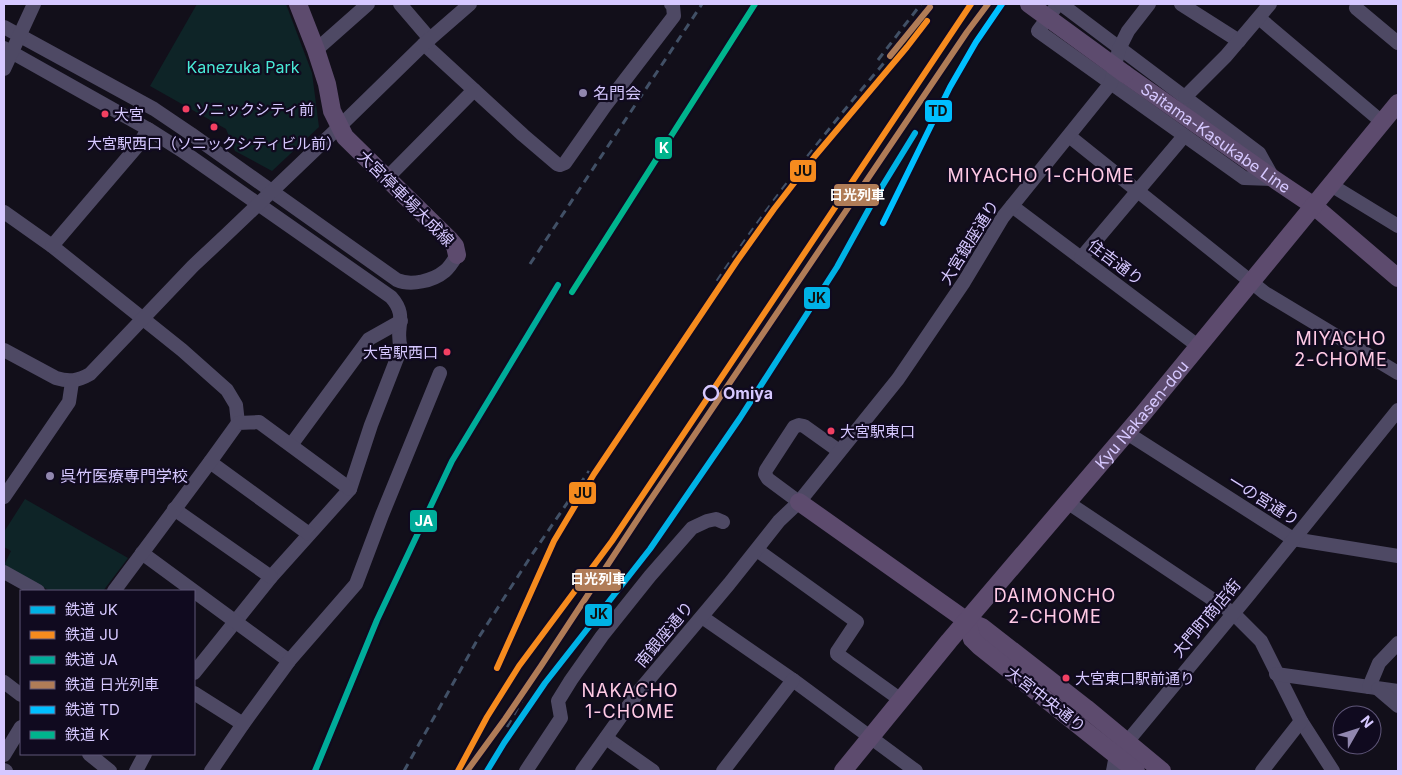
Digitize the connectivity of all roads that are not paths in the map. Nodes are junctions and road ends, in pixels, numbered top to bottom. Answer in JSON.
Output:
{"nodes":[{"id":1,"x":34,"y":4,"type":"edge"},
{"id":2,"x":298,"y":4,"type":"edge"},
{"id":3,"x":368,"y":4,"type":"edge"},
{"id":4,"x":400,"y":4,"type":"edge"},
{"id":5,"x":470,"y":4,"type":"edge"},
{"id":6,"x":670,"y":4,"type":"edge"},
{"id":7,"x":1029,"y":4,"type":"edge"},
{"id":8,"x":1059,"y":4,"type":"edge"},
{"id":9,"x":1149,"y":4,"type":"edge"},
{"id":10,"x":1181,"y":4,"type":"edge"},
{"id":11,"x":1270,"y":4,"type":"edge"},
{"id":12,"x":1076,"y":8,"type":"edge"},
{"id":13,"x":1356,"y":8,"type":"dead end"},
{"id":14,"x":1259,"y":18,"type":"junction"},
{"id":15,"x":4,"y":27,"type":"edge"},
{"id":16,"x":19,"y":36,"type":"junction"},
{"id":17,"x":427,"y":41,"type":"junction"},
{"id":18,"x":1239,"y":41,"type":"junction"},
{"id":19,"x":1398,"y":43,"type":"edge"},
{"id":20,"x":1119,"y":49,"type":"junction"},
{"id":21,"x":8,"y":50,"type":"edge"},
{"id":22,"x":316,"y":50,"type":"junction"},
{"id":23,"x":4,"y":70,"type":"edge"},
{"id":24,"x":1118,"y":78,"type":"junction"},
{"id":25,"x":474,"y":90,"type":"junction"},
{"id":26,"x":1186,"y":98,"type":"junction"},
{"id":27,"x":1398,"y":103,"type":"edge"},
{"id":28,"x":1382,"y":122,"type":"junction"},
{"id":29,"x":148,"y":129,"type":"junction"},
{"id":30,"x":342,"y":132,"type":"junction"},
{"id":31,"x":1069,"y":136,"type":"junction"},
{"id":32,"x":1184,"y":136,"type":"junction"},
{"id":33,"x":387,"y":178,"type":"junction"},
{"id":34,"x":1274,"y":179,"type":"junction"},
{"id":35,"x":1331,"y":185,"type":"junction"},
{"id":36,"x":272,"y":191,"type":"junction"},
{"id":37,"x":1138,"y":191,"type":"junction"},
{"id":38,"x":258,"y":204,"type":"junction"},
{"id":39,"x":1012,"y":206,"type":"junction"},
{"id":40,"x":1314,"y":206,"type":"junction"},
{"id":41,"x":4,"y":212,"type":"edge"},
{"id":42,"x":1398,"y":226,"type":"edge"},
{"id":43,"x":52,"y":246,"type":"junction"},
{"id":44,"x":457,"y":255,"type":"joint"},
{"id":45,"x":1081,"y":258,"type":"junction"},
{"id":46,"x":1398,"y":278,"type":"edge"},
{"id":47,"x":1252,"y":282,"type":"junction"},
{"id":48,"x":144,"y":319,"type":"junction"},
{"id":49,"x":401,"y":321,"type":"junction"},
{"id":50,"x":1198,"y":346,"type":"junction"},
{"id":51,"x":4,"y":350,"type":"edge"},
{"id":52,"x":440,"y":373,"type":"dead end"},
{"id":53,"x":1398,"y":373,"type":"edge"},
{"id":54,"x":72,"y":382,"type":"junction"},
{"id":55,"x":1398,"y":410,"type":"edge"},
{"id":56,"x":238,"y":423,"type":"junction"},
{"id":57,"x":1127,"y":433,"type":"junction"},
{"id":58,"x":291,"y":445,"type":"junction"},
{"id":59,"x":839,"y":452,"type":"junction"},
{"id":60,"x":210,"y":462,"type":"junction"},
{"id":61,"x":350,"y":489,"type":"junction"},
{"id":62,"x":4,"y":497,"type":"edge"},
{"id":63,"x":799,"y":502,"type":"junction"},
{"id":64,"x":1068,"y":502,"type":"junction"},
{"id":65,"x":174,"y":508,"type":"junction"},
{"id":66,"x":724,"y":522,"type":"dead end"},
{"id":67,"x":309,"y":534,"type":"junction"},
{"id":68,"x":1293,"y":539,"type":"junction"},
{"id":69,"x":758,"y":548,"type":"junction"},
{"id":70,"x":142,"y":553,"type":"junction"},
{"id":71,"x":1398,"y":556,"type":"edge"},
{"id":72,"x":4,"y":572,"type":"edge"},
{"id":73,"x":271,"y":578,"type":"junction"},
{"id":74,"x":36,"y":590,"type":"edge"},
{"id":75,"x":115,"y":590,"type":"edge"},
{"id":76,"x":193,"y":590,"type":"edge"},
{"id":77,"x":195,"y":591,"type":"edge"},
{"id":78,"x":1233,"y":614,"type":"junction"},
{"id":79,"x":702,"y":617,"type":"junction"},
{"id":80,"x":236,"y":621,"type":"junction"},
{"id":81,"x":967,"y":621,"type":"junction"},
{"id":82,"x":1398,"y":643,"type":"edge"},
{"id":83,"x":289,"y":661,"type":"junction"},
{"id":84,"x":195,"y":672,"type":"edge"},
{"id":85,"x":1276,"y":674,"type":"junction"},
{"id":86,"x":793,"y":680,"type":"junction"},
{"id":87,"x":4,"y":682,"type":"edge"},
{"id":88,"x":1374,"y":688,"type":"junction"},
{"id":89,"x":1398,"y":691,"type":"edge"},
{"id":90,"x":20,"y":694,"type":"edge"},
{"id":91,"x":195,"y":694,"type":"edge"},
{"id":92,"x":901,"y":700,"type":"junction"},
{"id":93,"x":1398,"y":706,"type":"edge"},
{"id":94,"x":1301,"y":721,"type":"junction"},
{"id":95,"x":243,"y":724,"type":"junction"},
{"id":96,"x":20,"y":728,"type":"edge"},
{"id":97,"x":870,"y":737,"type":"junction"},
{"id":98,"x":606,"y":738,"type":"junction"},
{"id":99,"x":4,"y":755,"type":"edge"},
{"id":100,"x":91,"y":755,"type":"edge"},
{"id":101,"x":144,"y":755,"type":"edge"},
{"id":102,"x":1118,"y":756,"type":"edge"},
{"id":103,"x":110,"y":771,"type":"edge"},
{"id":104,"x":136,"y":771,"type":"edge"},
{"id":105,"x":211,"y":771,"type":"edge"},
{"id":106,"x":526,"y":771,"type":"edge"},
{"id":107,"x":582,"y":771,"type":"edge"},
{"id":108,"x":653,"y":771,"type":"edge"},
{"id":109,"x":723,"y":771,"type":"edge"},
{"id":110,"x":843,"y":771,"type":"edge"},
{"id":111,"x":916,"y":771,"type":"edge"},
{"id":112,"x":1136,"y":771,"type":"edge"},
{"id":113,"x":1162,"y":771,"type":"edge"},
{"id":114,"x":1262,"y":771,"type":"edge"},
{"id":115,"x":1333,"y":771,"type":"edge"}],
"edges":[{"from":1,"to":16,"type":"street"},
{"from":2,"to":22,"type":"main road","name":"大宮停車場大成線"},
{"from":3,"to":22,"type":"street"},
{"from":4,"to":17,"type":"street"},
{"from":5,"to":17,"type":"street"},
{"from":6,"to":25,"type":"street"},
{"from":7,"to":24,"type":"main road","name":"Saitama-Kasukabe Line","bridge":true},
{"from":8,"to":12,"type":"street"},
{"from":8,"to":24,"type":"street"},
{"from":9,"to":20,"type":"street","name":"大宮銀座通り"},
{"from":10,"to":18,"type":"street"},
{"from":11,"to":14,"type":"street"},
{"from":12,"to":20,"type":"street"},
{"from":13,"to":19,"type":"street"},
{"from":14,"to":18,"type":"street"},
{"from":14,"to":28,"type":"street"},
{"from":15,"to":16,"type":"street"},
{"from":16,"to":21,"type":"street"},
{"from":16,"to":36,"type":"street"},
{"from":17,"to":25,"type":"street"},
{"from":17,"to":30,"type":"street"},
{"from":18,"to":26,"type":"street"},
{"from":20,"to":24,"type":"street","name":"大宮銀座通り"},
{"from":20,"to":26,"type":"street"},
{"from":21,"to":23,"type":"street"},
{"from":21,"to":29,"type":"street"},
{"from":22,"to":30,"type":"main road","name":"大宮停車場大成線"},
{"from":24,"to":31,"type":"street","name":"大宮銀座通り"},
{"from":24,"to":32,"type":"street"},
{"from":24,"to":34,"type":"main road","name":"Saitama-Kasukabe Line"},
{"from":25,"to":33,"type":"street"},
{"from":26,"to":34,"type":"street"},
{"from":27,"to":28,"type":"main road","name":"Kyu Nakasen-dou"},
{"from":28,"to":35,"type":"main road","name":"Kyu Nakasen-dou"},
{"from":29,"to":38,"type":"street"},
{"from":29,"to":43,"type":"street"},
{"from":30,"to":33,"type":"main road","name":"大宮停車場大成線"},
{"from":30,"to":36,"type":"street"},
{"from":31,"to":37,"type":"street"},
{"from":31,"to":39,"type":"street","name":"大宮銀座通り"},
{"from":32,"to":34,"type":"street"},
{"from":32,"to":37,"type":"street"},
{"from":33,"to":44,"type":"main road","name":"大宮停車場大成線"},
{"from":34,"to":40,"type":"main road","name":"Saitama-Kasukabe Line"},
{"from":35,"to":40,"type":"main road","name":"Kyu Nakasen-dou"},
{"from":35,"to":42,"type":"street"},
{"from":36,"to":38,"type":"street"},
{"from":36,"to":44,"type":"street"},
{"from":37,"to":45,"type":"street"},
{"from":37,"to":47,"type":"street"},
{"from":38,"to":48,"type":"street"},
{"from":38,"to":49,"type":"street"},
{"from":39,"to":45,"type":"street","name":"住吉通り"},
{"from":39,"to":59,"type":"street","name":"大宮銀座通り"},
{"from":40,"to":46,"type":"main road","name":"Saitama-Kasukabe Line"},
{"from":40,"to":47,"type":"main road","name":"Kyu Nakasen-dou"},
{"from":41,"to":43,"type":"street"},
{"from":43,"to":48,"type":"street"},
{"from":45,"to":50,"type":"street","name":"住吉通り"},
{"from":47,"to":50,"type":"main road","name":"Kyu Nakasen-dou"},
{"from":47,"to":53,"type":"street"},
{"from":48,"to":54,"type":"street"},
{"from":48,"to":56,"type":"street"},
{"from":49,"to":58,"type":"street"},
{"from":49,"to":61,"type":"street"},
{"from":50,"to":57,"type":"main road","name":"Kyu Nakasen-dou"},
{"from":51,"to":54,"type":"street"},
{"from":52,"to":83,"type":"street"},
{"from":54,"to":62,"type":"street"},
{"from":55,"to":68,"type":"street","name":"大門町商店街"},
{"from":56,"to":58,"type":"street"},
{"from":56,"to":60,"type":"street"},
{"from":57,"to":64,"type":"main road","name":"Kyu Nakasen-dou"},
{"from":57,"to":68,"type":"street","name":"一の宮通り"},
{"from":58,"to":61,"type":"street"},
{"from":59,"to":63,"type":"street","name":"大宮銀座通り"},
{"from":59,"to":63,"type":"street"},
{"from":60,"to":65,"type":"street"},
{"from":60,"to":67,"type":"street"},
{"from":61,"to":67,"type":"street"},
{"from":63,"to":69,"type":"street","name":"南銀座通り"},
{"from":63,"to":81,"type":"main road","name":"大宮中央通り"},
{"from":64,"to":78,"type":"street"},
{"from":64,"to":81,"type":"main road","name":"Kyu Nakasen-dou"},
{"from":65,"to":70,"type":"street"},
{"from":65,"to":73,"type":"street"},
{"from":66,"to":106,"type":"street"},
{"from":67,"to":73,"type":"street"},
{"from":68,"to":71,"type":"street","name":"一の宮通り"},
{"from":68,"to":78,"type":"street","name":"大門町商店街"},
{"from":69,"to":79,"type":"street","name":"南銀座通り"},
{"from":69,"to":92,"type":"street"},
{"from":70,"to":75,"type":"street"},
{"from":70,"to":76,"type":"street"},
{"from":72,"to":74,"type":"street"},
{"from":73,"to":80,"type":"street"},
{"from":77,"to":80,"type":"street"},
{"from":78,"to":85,"type":"street"},
{"from":78,"to":102,"type":"street","name":"大門町商店街"},
{"from":79,"to":86,"type":"street"},
{"from":79,"to":98,"type":"street","name":"南銀座通り"},
{"from":80,"to":83,"type":"street"},
{"from":80,"to":84,"type":"street"},
{"from":81,"to":92,"type":"main road","name":"Kyu Nakasen-dou"},
{"from":81,"to":102,"type":"main road","name":"大宮中央通り"},
{"from":82,"to":88,"type":"street"},
{"from":83,"to":95,"type":"street"},
{"from":85,"to":88,"type":"street"},
{"from":85,"to":94,"type":"street"},
{"from":86,"to":97,"type":"street"},
{"from":86,"to":109,"type":"street"},
{"from":87,"to":90,"type":"street"},
{"from":88,"to":89,"type":"street"},
{"from":88,"to":93,"type":"street"},
{"from":91,"to":95,"type":"street"},
{"from":92,"to":97,"type":"main road","name":"Kyu Nakasen-dou"},
{"from":94,"to":114,"type":"street"},
{"from":94,"to":115,"type":"street"},
{"from":95,"to":105,"type":"street"},
{"from":96,"to":99,"type":"street"},
{"from":97,"to":110,"type":"main road","name":"Kyu Nakasen-dou"},
{"from":97,"to":111,"type":"street"},
{"from":98,"to":107,"type":"street","name":"南銀座通り"},
{"from":98,"to":108,"type":"street"},
{"from":100,"to":103,"type":"street"},
{"from":101,"to":104,"type":"street"},
{"from":102,"to":112,"type":"main road","name":"大宮中央通り"},
{"from":102,"to":113,"type":"main road","name":"大宮中央通り"}]}
